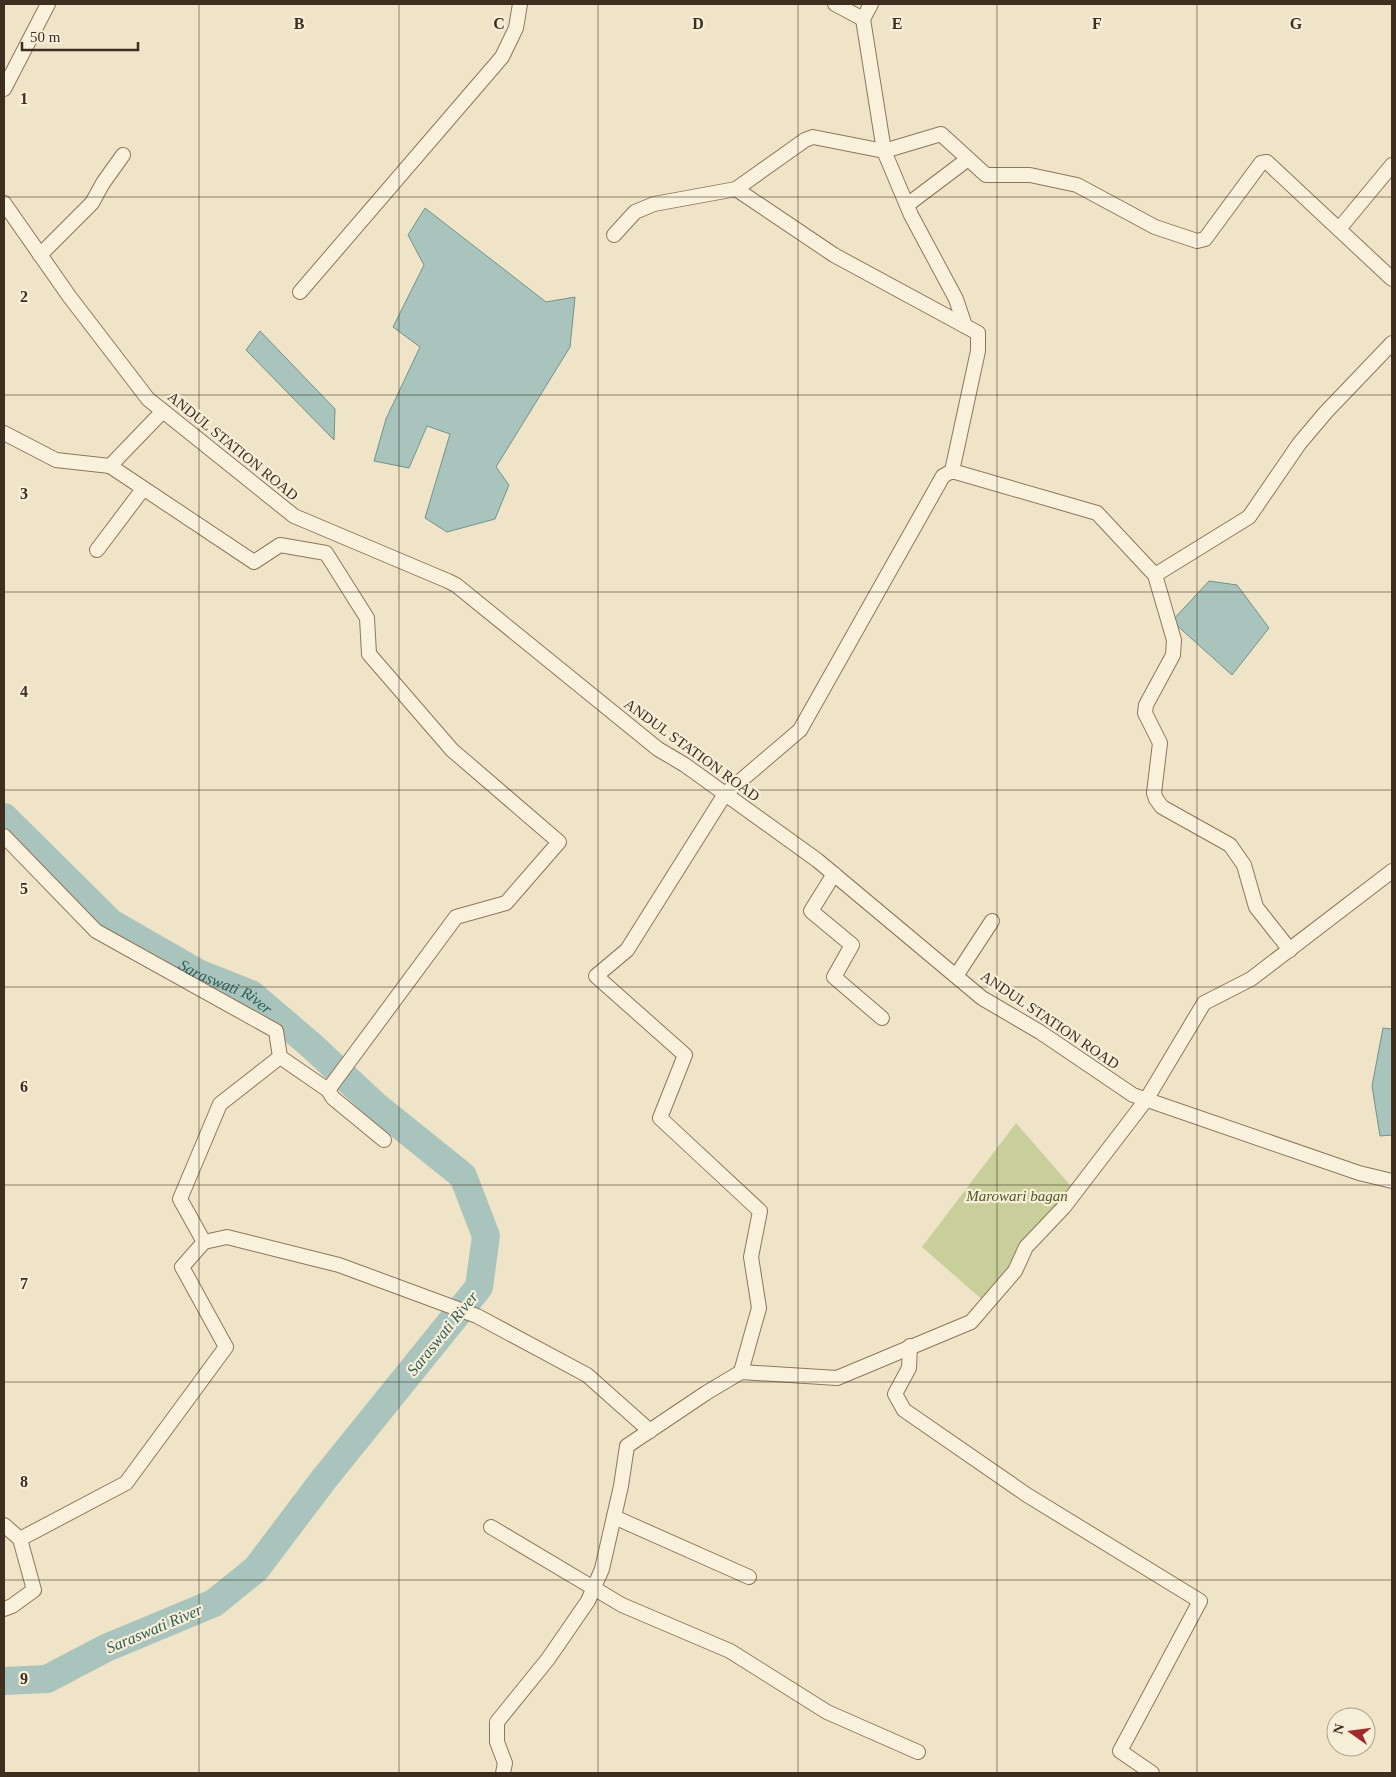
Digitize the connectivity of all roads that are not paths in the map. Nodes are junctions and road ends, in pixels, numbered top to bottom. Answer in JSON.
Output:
{"nodes":[{"id":1,"x":48,"y":4,"type":"edge"},
{"id":2,"x":520,"y":4,"type":"edge"},
{"id":3,"x":835,"y":4,"type":"edge"},
{"id":4,"x":871,"y":4,"type":"edge"},
{"id":5,"x":863,"y":19,"type":"junction"},
{"id":6,"x":4,"y":89,"type":"edge"},
{"id":7,"x":884,"y":152,"type":"junction"},
{"id":8,"x":123,"y":155,"type":"dead end"},
{"id":9,"x":968,"y":158,"type":"junction"},
{"id":10,"x":1392,"y":165,"type":"edge"},
{"id":11,"x":736,"y":188,"type":"junction"},
{"id":12,"x":4,"y":203,"type":"edge"},
{"id":13,"x":907,"y":205,"type":"junction"},
{"id":14,"x":1339,"y":229,"type":"junction"},
{"id":15,"x":614,"y":235,"type":"dead end"},
{"id":16,"x":40,"y":255,"type":"junction"},
{"id":17,"x":1392,"y":279,"type":"edge"},
{"id":18,"x":300,"y":292,"type":"dead end"},
{"id":19,"x":965,"y":326,"type":"junction"},
{"id":20,"x":1392,"y":343,"type":"edge"},
{"id":21,"x":164,"y":411,"type":"junction"},
{"id":22,"x":4,"y":433,"type":"edge"},
{"id":23,"x":110,"y":466,"type":"junction"},
{"id":24,"x":952,"y":471,"type":"junction"},
{"id":25,"x":143,"y":489,"type":"junction"},
{"id":26,"x":96,"y":550,"type":"dead end"},
{"id":27,"x":1155,"y":575,"type":"junction"},
{"id":28,"x":725,"y":794,"type":"junction"},
{"id":29,"x":4,"y":836,"type":"edge"},
{"id":30,"x":1392,"y":871,"type":"edge"},
{"id":31,"x":834,"y":874,"type":"junction"},
{"id":32,"x":992,"y":921,"type":"dead end"},
{"id":33,"x":1290,"y":950,"type":"junction"},
{"id":34,"x":956,"y":976,"type":"junction"},
{"id":35,"x":882,"y":1018,"type":"dead end"},
{"id":36,"x":280,"y":1057,"type":"junction"},
{"id":37,"x":329,"y":1089,"type":"junction"},
{"id":38,"x":1146,"y":1100,"type":"junction"},
{"id":39,"x":384,"y":1140,"type":"dead end"},
{"id":40,"x":1392,"y":1181,"type":"edge"},
{"id":41,"x":204,"y":1242,"type":"junction"},
{"id":42,"x":910,"y":1346,"type":"junction"},
{"id":43,"x":741,"y":1372,"type":"junction"},
{"id":44,"x":650,"y":1431,"type":"junction"},
{"id":45,"x":614,"y":1517,"type":"junction"},
{"id":46,"x":4,"y":1525,"type":"edge"},
{"id":47,"x":491,"y":1527,"type":"dead end"},
{"id":48,"x":20,"y":1539,"type":"junction"},
{"id":49,"x":749,"y":1577,"type":"dead end"},
{"id":50,"x":594,"y":1588,"type":"junction"},
{"id":51,"x":4,"y":1609,"type":"edge"},
{"id":52,"x":918,"y":1752,"type":"dead end"},
{"id":53,"x":503,"y":1773,"type":"edge"},
{"id":54,"x":1152,"y":1773,"type":"edge"}],
"edges":[{"from":1,"to":6,"type":"street"},
{"from":2,"to":18,"type":"street"},
{"from":3,"to":5,"type":"street"},
{"from":4,"to":5,"type":"street"},
{"from":5,"to":7,"type":"street"},
{"from":7,"to":9,"type":"street"},
{"from":7,"to":11,"type":"street"},
{"from":7,"to":13,"type":"street"},
{"from":8,"to":16,"type":"street"},
{"from":9,"to":13,"type":"street"},
{"from":9,"to":14,"type":"street"},
{"from":10,"to":14,"type":"street"},
{"from":11,"to":15,"type":"street"},
{"from":11,"to":19,"type":"street"},
{"from":12,"to":16,"type":"street","name":"ANDUL STATION ROAD"},
{"from":13,"to":19,"type":"street"},
{"from":14,"to":17,"type":"street"},
{"from":16,"to":21,"type":"street","name":"ANDUL STATION ROAD"},
{"from":19,"to":24,"type":"street"},
{"from":20,"to":27,"type":"street"},
{"from":21,"to":23,"type":"street"},
{"from":21,"to":28,"type":"street","name":"ANDUL STATION ROAD"},
{"from":22,"to":23,"type":"street"},
{"from":23,"to":25,"type":"street"},
{"from":24,"to":27,"type":"street"},
{"from":24,"to":28,"type":"street"},
{"from":25,"to":26,"type":"street"},
{"from":25,"to":37,"type":"street"},
{"from":27,"to":33,"type":"street"},
{"from":28,"to":31,"type":"street","name":"ANDUL STATION ROAD"},
{"from":28,"to":43,"type":"street"},
{"from":29,"to":36,"type":"street"},
{"from":30,"to":33,"type":"street"},
{"from":31,"to":34,"type":"street","name":"ANDUL STATION ROAD"},
{"from":31,"to":35,"type":"street"},
{"from":32,"to":34,"type":"street"},
{"from":33,"to":38,"type":"street"},
{"from":34,"to":38,"type":"street","name":"ANDUL STATION ROAD"},
{"from":36,"to":37,"type":"street"},
{"from":36,"to":41,"type":"street"},
{"from":37,"to":39,"type":"street"},
{"from":38,"to":40,"type":"street","name":"ANDUL STATION ROAD"},
{"from":38,"to":42,"type":"street"},
{"from":41,"to":44,"type":"street"},
{"from":41,"to":48,"type":"street"},
{"from":42,"to":43,"type":"street"},
{"from":42,"to":54,"type":"street"},
{"from":43,"to":44,"type":"street"},
{"from":44,"to":45,"type":"street"},
{"from":45,"to":49,"type":"street"},
{"from":45,"to":50,"type":"street"},
{"from":46,"to":48,"type":"street"},
{"from":47,"to":50,"type":"street"},
{"from":48,"to":51,"type":"street"},
{"from":50,"to":52,"type":"street"},
{"from":50,"to":53,"type":"street"}]}
